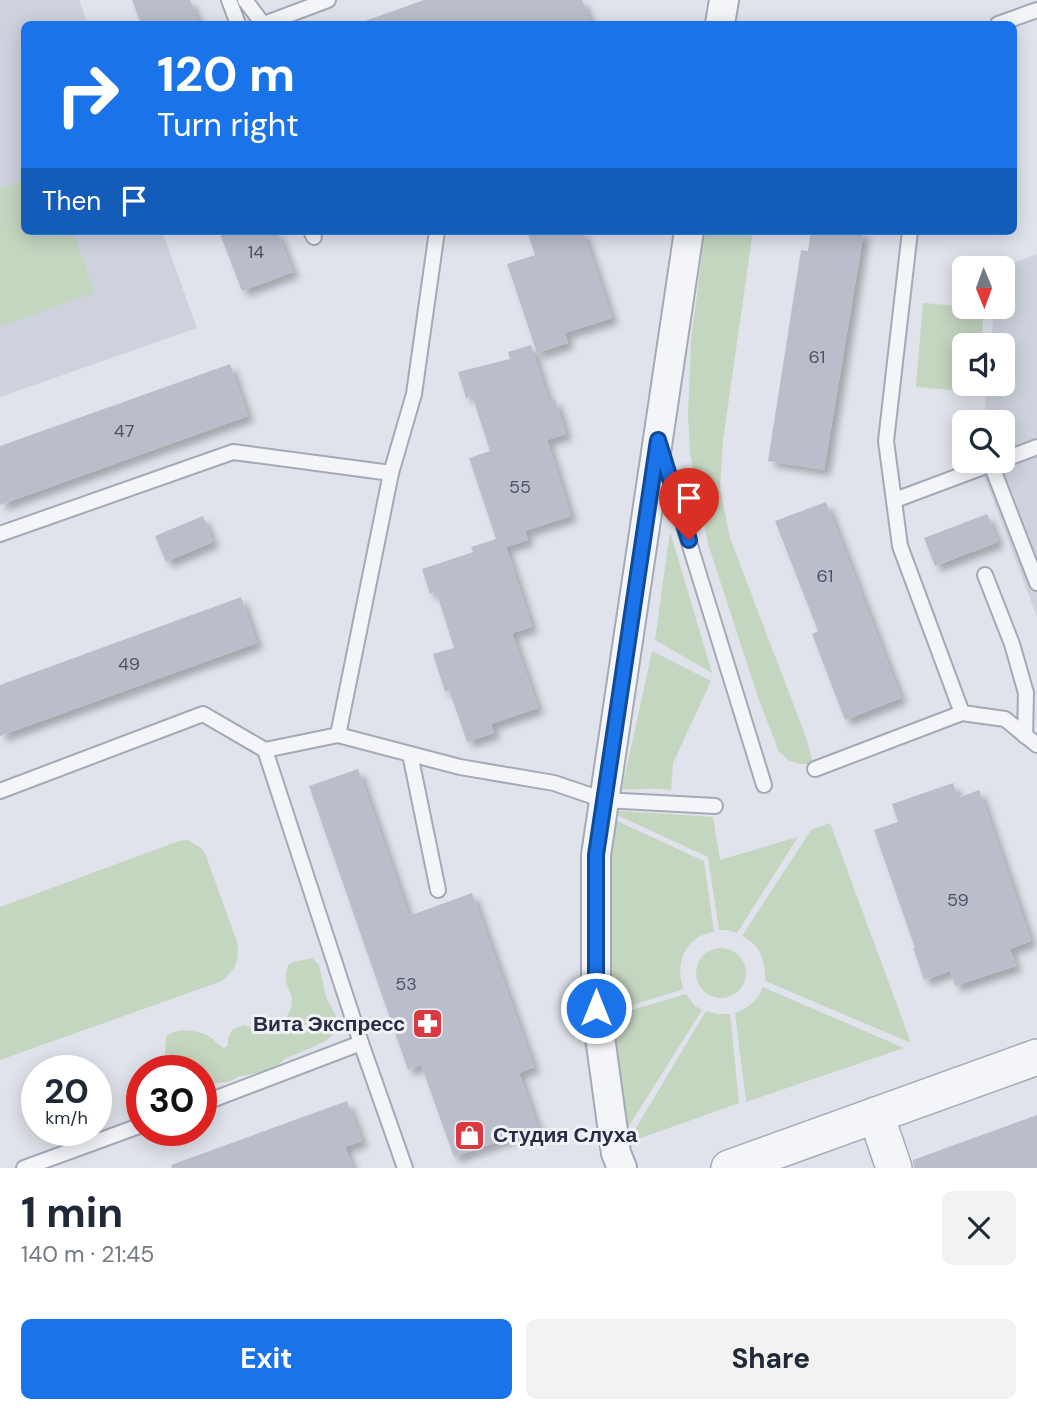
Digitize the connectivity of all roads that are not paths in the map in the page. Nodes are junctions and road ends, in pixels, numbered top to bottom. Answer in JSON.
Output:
{"nodes":[{"id":1,"x":229,"y":0,"type":"edge"},
{"id":2,"x":245,"y":0,"type":"edge"},
{"id":3,"x":328,"y":0,"type":"edge"},
{"id":4,"x":724,"y":0,"type":"edge"},
{"id":5,"x":1037,"y":10,"type":"edge"},
{"id":6,"x":237,"y":21,"type":"edge"},
{"id":7,"x":261,"y":21,"type":"edge"},
{"id":8,"x":271,"y":21,"type":"edge"},
{"id":9,"x":720,"y":21,"type":"edge"},
{"id":10,"x":1006,"y":21,"type":"edge"},
{"id":11,"x":436,"y":235,"type":"edge"},
{"id":12,"x":688,"y":235,"type":"edge"},
{"id":13,"x":910,"y":235,"type":"edge"},
{"id":14,"x":658,"y":440,"type":"junction"},
{"id":15,"x":1037,"y":447,"type":"edge"},
{"id":16,"x":1015,"y":456,"type":"edge"},
{"id":17,"x":391,"y":473,"type":"junction"},
{"id":18,"x":969,"y":473,"type":"edge"},
{"id":19,"x":1002,"y":473,"type":"edge"},
{"id":20,"x":895,"y":500,"type":"junction"},
{"id":21,"x":0,"y":534,"type":"edge"},
{"id":22,"x":985,"y":575,"type":"dead end"},
{"id":23,"x":1037,"y":583,"type":"edge"},
{"id":24,"x":962,"y":713,"type":"junction"},
{"id":25,"x":338,"y":735,"type":"junction"},
{"id":26,"x":1025,"y":736,"type":"junction"},
{"id":27,"x":1037,"y":745,"type":"edge"},
{"id":28,"x":265,"y":750,"type":"junction"},
{"id":29,"x":410,"y":754,"type":"junction"},
{"id":30,"x":815,"y":769,"type":"dead end"},
{"id":31,"x":764,"y":785,"type":"dead end"},
{"id":32,"x":0,"y":791,"type":"edge"},
{"id":33,"x":604,"y":800,"type":"junction"},
{"id":34,"x":715,"y":806,"type":"dead end"},
{"id":35,"x":438,"y":890,"type":"dead end"},
{"id":36,"x":361,"y":1043,"type":"junction"},
{"id":37,"x":1037,"y":1057,"type":"edge"},
{"id":38,"x":217,"y":1098,"type":"edge"},
{"id":39,"x":876,"y":1115,"type":"junction"},
{"id":40,"x":126,"y":1131,"type":"edge"},
{"id":41,"x":24,"y":1168,"type":"edge"},
{"id":42,"x":405,"y":1168,"type":"edge"},
{"id":43,"x":622,"y":1168,"type":"edge"},
{"id":44,"x":729,"y":1168,"type":"edge"},
{"id":45,"x":894,"y":1168,"type":"edge"}],
"edges":[{"from":1,"to":6,"type":"lane"},
{"from":2,"to":7,"type":"lane"},
{"from":3,"to":8,"type":"lane"},
{"from":4,"to":9,"type":"street"},
{"from":5,"to":10,"type":"lane"},
{"from":11,"to":17,"type":"lane"},
{"from":12,"to":14,"type":"street"},
{"from":13,"to":20,"type":"lane"},
{"from":14,"to":31,"type":"lane"},
{"from":14,"to":33,"type":"street"},
{"from":15,"to":16,"type":"lane"},
{"from":17,"to":21,"type":"lane"},
{"from":17,"to":25,"type":"lane"},
{"from":18,"to":20,"type":"lane"},
{"from":19,"to":23,"type":"lane"},
{"from":20,"to":24,"type":"lane"},
{"from":22,"to":26,"type":"lane"},
{"from":24,"to":26,"type":"lane"},
{"from":24,"to":30,"type":"lane"},
{"from":25,"to":28,"type":"lane"},
{"from":25,"to":29,"type":"lane"},
{"from":26,"to":27,"type":"lane"},
{"from":28,"to":32,"type":"lane"},
{"from":28,"to":36,"type":"lane"},
{"from":29,"to":33,"type":"lane"},
{"from":29,"to":35,"type":"lane"},
{"from":33,"to":34,"type":"lane"},
{"from":33,"to":43,"type":"street"},
{"from":36,"to":38,"type":"lane"},
{"from":36,"to":42,"type":"lane"},
{"from":37,"to":39,"type":"street"},
{"from":39,"to":44,"type":"street"},
{"from":39,"to":45,"type":"street"},
{"from":40,"to":41,"type":"lane"}]}
